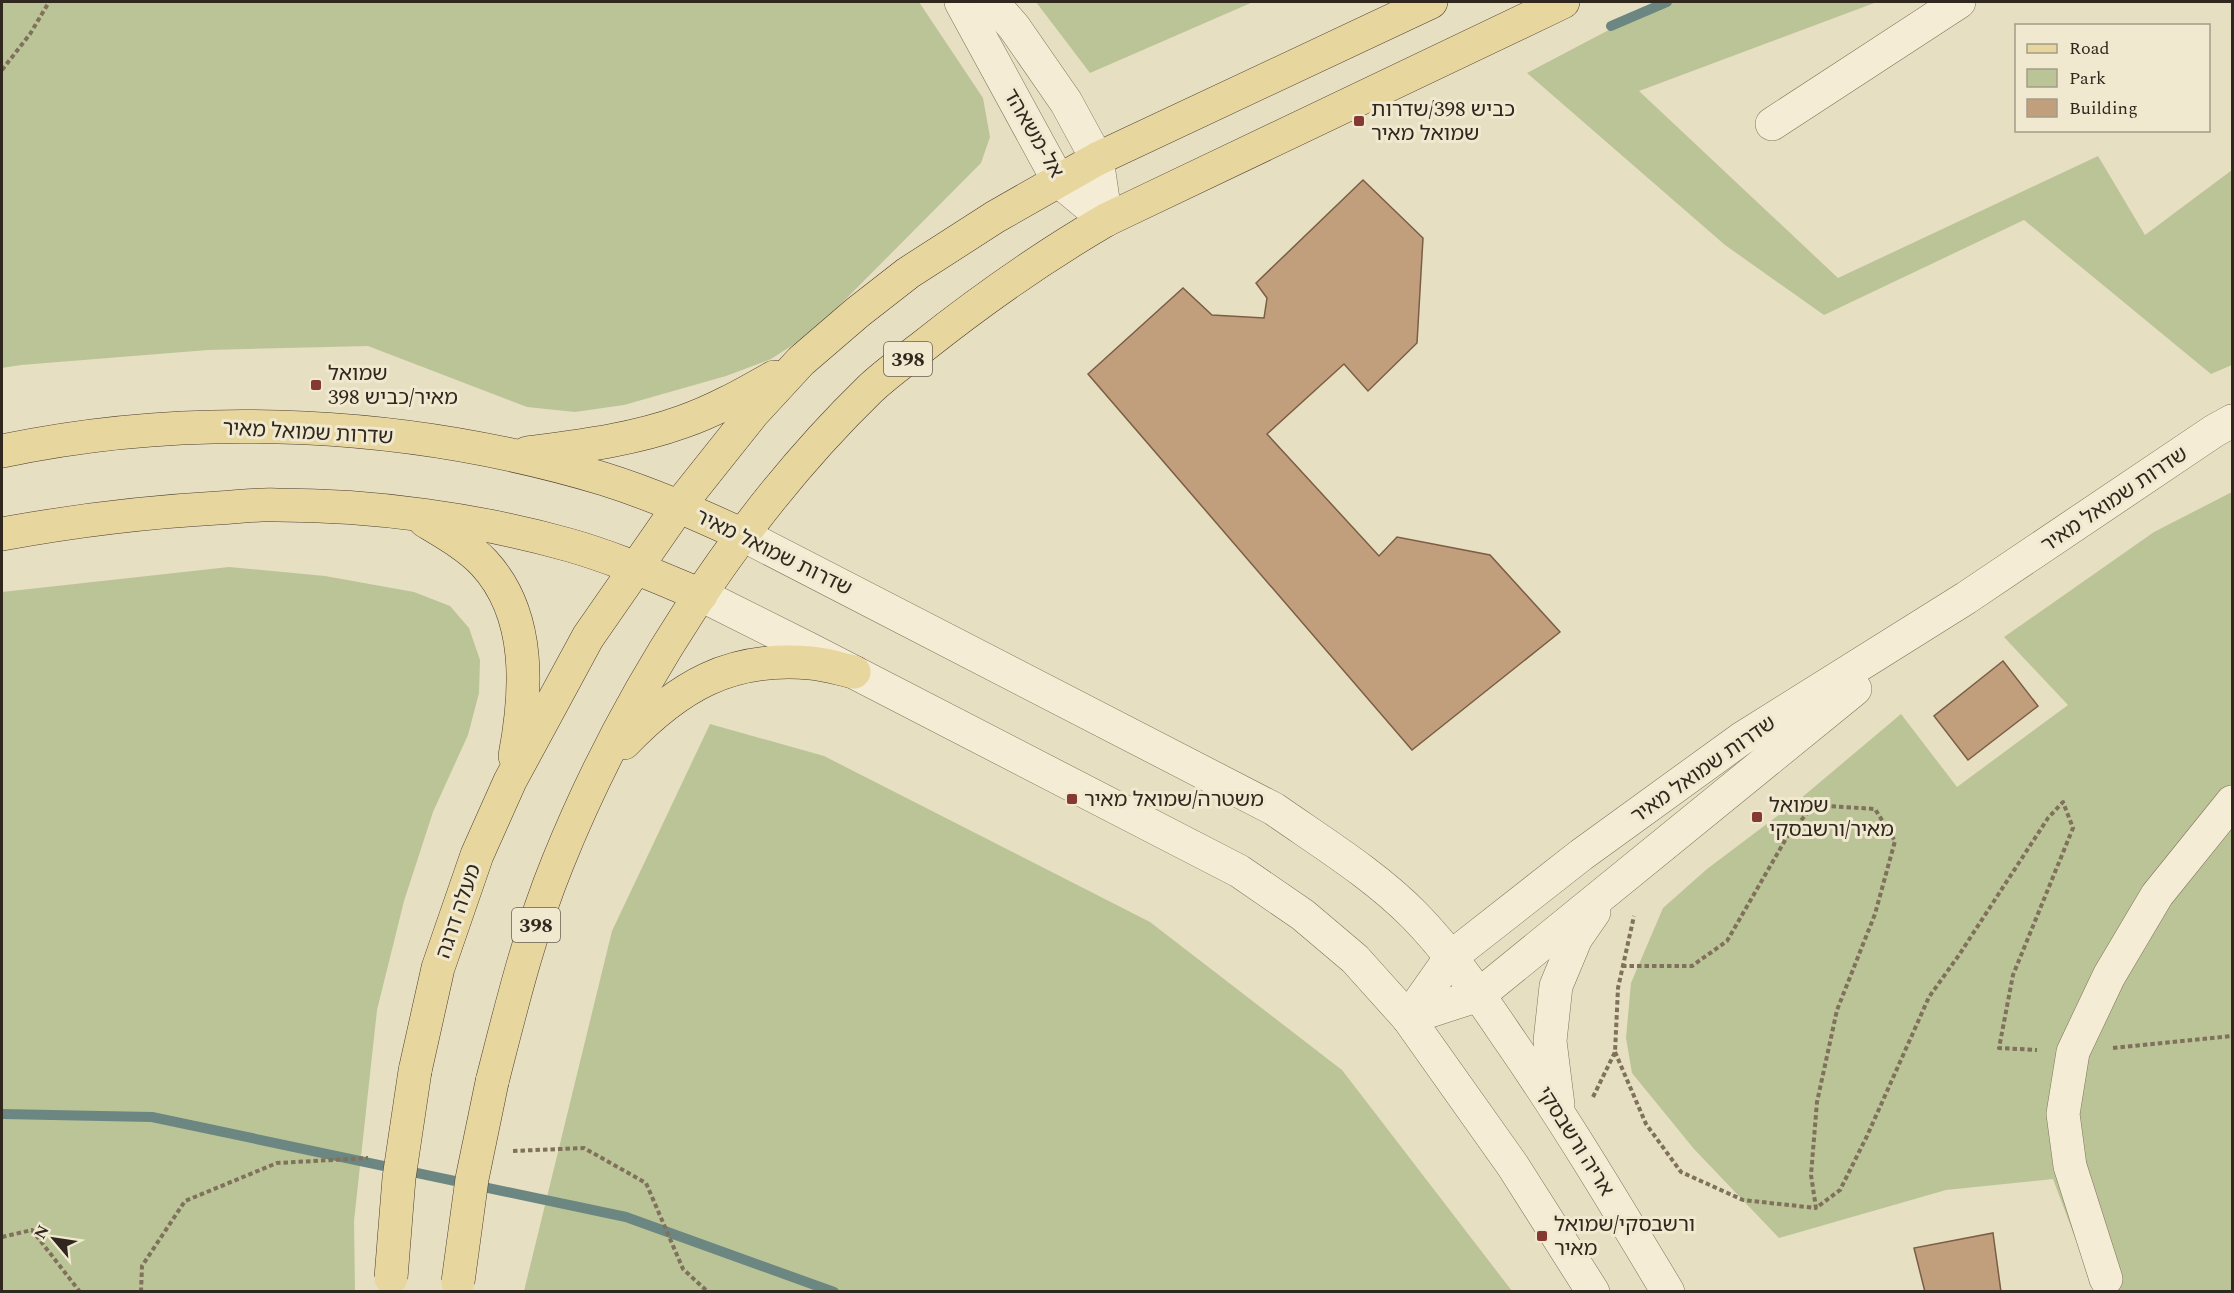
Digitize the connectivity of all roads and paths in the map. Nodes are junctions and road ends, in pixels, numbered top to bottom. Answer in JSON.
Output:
{"nodes":[{"id":1,"x":49,"y":2,"type":"edge"},
{"id":2,"x":961,"y":2,"type":"edge"},
{"id":3,"x":992,"y":2,"type":"edge"},
{"id":4,"x":1431,"y":2,"type":"edge"},
{"id":5,"x":1563,"y":2,"type":"edge"},
{"id":6,"x":1959,"y":2,"type":"edge"},
{"id":7,"x":2,"y":70,"type":"edge"},
{"id":8,"x":1772,"y":124,"type":"dead end"},
{"id":9,"x":1097,"y":159,"type":"junction"},
{"id":10,"x":1058,"y":180,"type":"junction"},
{"id":11,"x":1106,"y":220,"type":"junction"},
{"id":12,"x":801,"y":361,"type":"junction"},
{"id":13,"x":2232,"y":421,"type":"edge"},
{"id":14,"x":2,"y":451,"type":"edge"},
{"id":15,"x":509,"y":455,"type":"junction"},
{"id":16,"x":679,"y":506,"type":"junction"},
{"id":17,"x":410,"y":512,"type":"junction"},
{"id":18,"x":2,"y":534,"type":"edge"},
{"id":19,"x":743,"y":535,"type":"junction"},
{"id":20,"x":636,"y":567,"type":"junction"},
{"id":21,"x":701,"y":596,"type":"junction"},
{"id":22,"x":1966,"y":598,"type":"junction"},
{"id":23,"x":855,"y":672,"type":"junction"},
{"id":24,"x":596,"y":773,"type":"junction"},
{"id":25,"x":510,"y":781,"type":"junction"},
{"id":26,"x":2232,"y":802,"type":"edge"},
{"id":27,"x":1615,"y":885,"type":"junction"},
{"id":28,"x":1636,"y":912,"type":"dead end"},
{"id":29,"x":1451,"y":957,"type":"junction"},
{"id":30,"x":1622,"y":966,"type":"junction"},
{"id":31,"x":1479,"y":995,"type":"junction"},
{"id":32,"x":1408,"y":1018,"type":"junction"},
{"id":33,"x":2232,"y":1036,"type":"edge"},
{"id":34,"x":1615,"y":1052,"type":"junction"},
{"id":35,"x":2073,"y":1052,"type":"junction"},
{"id":36,"x":1566,"y":1122,"type":"junction"},
{"id":37,"x":656,"y":1205,"type":"dead end"},
{"id":38,"x":1816,"y":1208,"type":"junction"},
{"id":39,"x":2,"y":1236,"type":"edge"},
{"id":40,"x":2106,"y":1279,"type":"dead end"},
{"id":41,"x":391,"y":1285,"type":"edge"},
{"id":42,"x":458,"y":1287,"type":"edge"},
{"id":43,"x":80,"y":1292,"type":"edge"},
{"id":44,"x":708,"y":1292,"type":"edge"},
{"id":45,"x":1593,"y":1292,"type":"edge"},
{"id":46,"x":1668,"y":1292,"type":"edge"}],
"edges":[{"from":1,"to":7,"type":"path"},
{"from":2,"to":10,"type":"street","name":"אל-משאהד"},
{"from":3,"to":9,"type":"street","name":"אל-משאהד"},
{"from":4,"to":9,"type":"main road"},
{"from":5,"to":11,"type":"main road","number":"398"},
{"from":6,"to":8,"type":"street"},
{"from":9,"to":10,"type":"main road"},
{"from":9,"to":11,"type":"street","name":"אל-משאהד"},
{"from":10,"to":11,"type":"street","name":"אל-משאהד"},
{"from":10,"to":12,"type":"main road"},
{"from":11,"to":19,"type":"main road","number":"398"},
{"from":12,"to":15,"type":"main road"},
{"from":12,"to":16,"type":"main road","name":"מעלה דרגה"},
{"from":13,"to":22,"type":"street","name":"שדרות שמואל מאיר"},
{"from":14,"to":15,"type":"main road","name":"שדרות שמואל מאיר"},
{"from":15,"to":16,"type":"main road","name":"שדרות שמואל מאיר"},
{"from":16,"to":19,"type":"main road","name":"שדרות שמואל מאיר"},
{"from":16,"to":20,"type":"main road","name":"מעלה דרגה"},
{"from":17,"to":18,"type":"main road"},
{"from":17,"to":20,"type":"main road"},
{"from":17,"to":25,"type":"main road"},
{"from":19,"to":21,"type":"main road","number":"398"},
{"from":19,"to":29,"type":"street","name":"שדרות שמואל מאיר"},
{"from":20,"to":21,"type":"main road"},
{"from":20,"to":25,"type":"main road","name":"מעלה דרגה"},
{"from":21,"to":23,"type":"street"},
{"from":21,"to":24,"type":"main road","number":"398"},
{"from":22,"to":27,"type":"street","name":"שדרות שמואל מאיר"},
{"from":22,"to":29,"type":"street","name":"שדרות שמואל מאיר"},
{"from":23,"to":24,"type":"main road"},
{"from":23,"to":32,"type":"street"},
{"from":24,"to":42,"type":"main road","number":"398","bridge":true},
{"from":25,"to":41,"type":"main road","name":"מעלה דרגה","bridge":true},
{"from":26,"to":35,"type":"street"},
{"from":27,"to":31,"type":"street","name":"שדרות שמואל מאיר"},
{"from":27,"to":36,"type":"street"},
{"from":28,"to":30,"type":"path"},
{"from":29,"to":31,"type":"street","name":"שדרות שמואל מאיר"},
{"from":29,"to":32,"type":"street","name":"שדרות שמואל מאיר"},
{"from":30,"to":34,"type":"path"},
{"from":30,"to":38,"type":"path"},
{"from":31,"to":32,"type":"street","name":"שדרות שמואל מאיר"},
{"from":31,"to":36,"type":"street","name":"אריה ורשבסקי"},
{"from":32,"to":45,"type":"street"},
{"from":33,"to":35,"type":"path"},
{"from":34,"to":36,"type":"path"},
{"from":34,"to":38,"type":"path"},
{"from":35,"to":38,"type":"path"},
{"from":35,"to":40,"type":"street"},
{"from":36,"to":46,"type":"street","name":"אריה ורשבסקי"},
{"from":37,"to":44,"type":"path"},
{"from":39,"to":43,"type":"path"}]}
